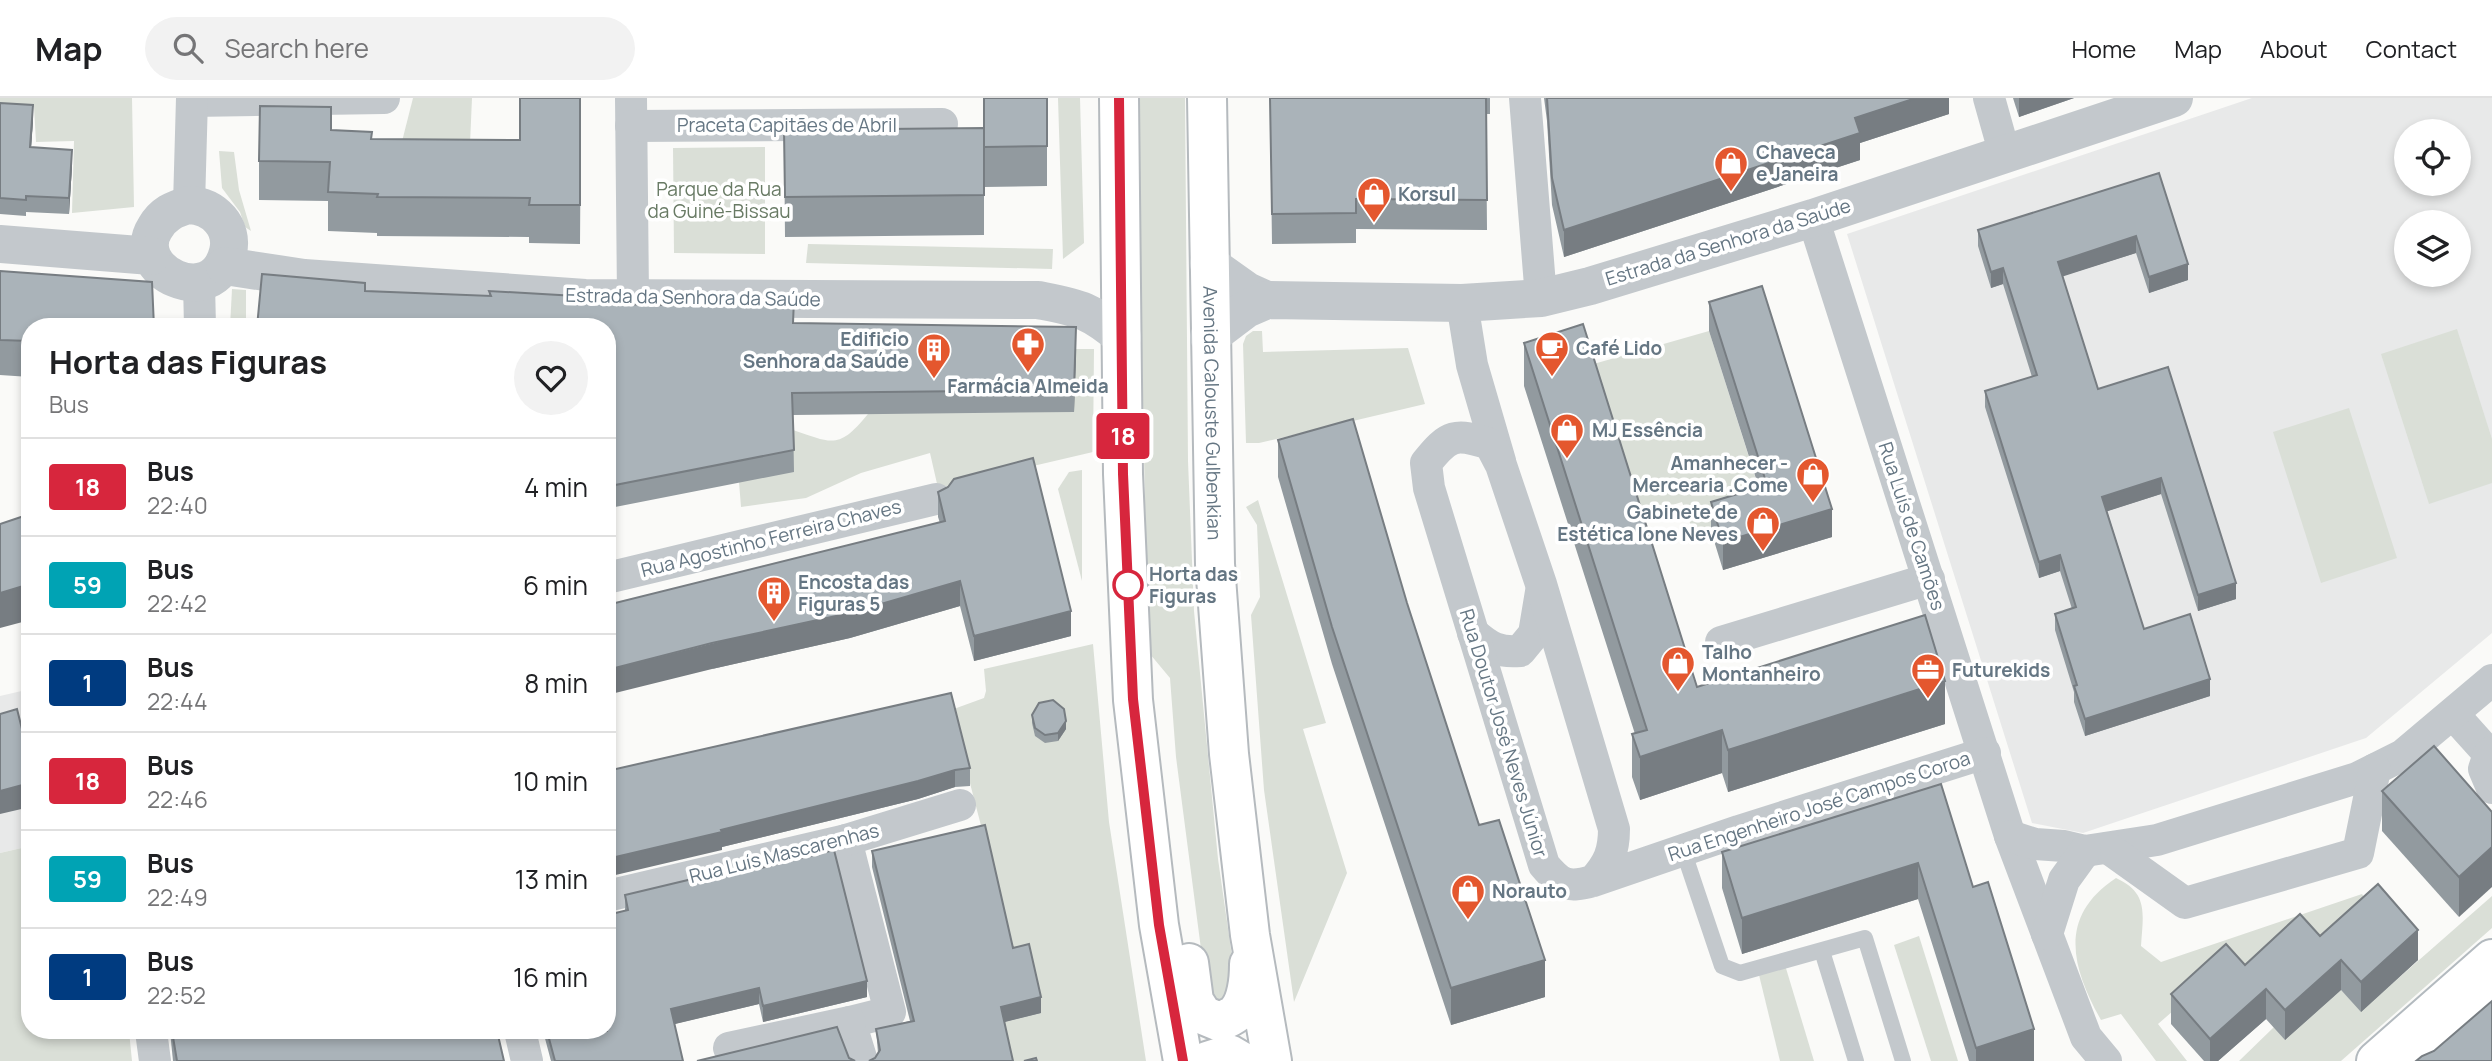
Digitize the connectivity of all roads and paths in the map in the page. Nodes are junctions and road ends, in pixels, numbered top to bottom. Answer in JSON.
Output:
{"nodes":[{"id":1,"x":384,"y":98,"type":"edge"},
{"id":2,"x":1119,"y":98,"type":"edge"},
{"id":3,"x":1207,"y":98,"type":"edge"},
{"id":4,"x":1525,"y":98,"type":"edge"},
{"id":5,"x":1989,"y":98,"type":"edge"},
{"id":6,"x":2175,"y":98,"type":"edge"},
{"id":7,"x":192,"y":100,"type":"edge"},
{"id":8,"x":631,"y":112,"type":"edge"},
{"id":9,"x":942,"y":124,"type":"dead end"},
{"id":10,"x":2005,"y":155,"type":"junction"},
{"id":11,"x":189,"y":205,"type":"junction"},
{"id":12,"x":1812,"y":218,"type":"junction"},
{"id":13,"x":0,"y":244,"type":"edge"},
{"id":14,"x":151,"y":256,"type":"junction"},
{"id":15,"x":1122,"y":264,"type":"junction"},
{"id":16,"x":1209,"y":264,"type":"junction"},
{"id":17,"x":212,"y":274,"type":"junction"},
{"id":18,"x":633,"y":298,"type":"junction"},
{"id":19,"x":1541,"y":298,"type":"junction"},
{"id":20,"x":1038,"y":300,"type":"junction"},
{"id":21,"x":1267,"y":300,"type":"junction"},
{"id":22,"x":1461,"y":303,"type":"junction"},
{"id":23,"x":202,"y":318,"type":"edge"},
{"id":24,"x":1122,"y":337,"type":"junction"},
{"id":25,"x":1209,"y":337,"type":"junction"},
{"id":26,"x":1501,"y":466,"type":"junction"},
{"id":27,"x":936,"y":499,"type":"dead end"},
{"id":28,"x":616,"y":576,"type":"edge"},
{"id":29,"x":1929,"y":579,"type":"junction"},
{"id":30,"x":1541,"y":584,"type":"junction"},
{"id":31,"x":1473,"y":633,"type":"junction"},
{"id":32,"x":1721,"y":642,"type":"dead end"},
{"id":33,"x":2492,"y":680,"type":"edge"},
{"id":34,"x":1571,"y":684,"type":"junction"},
{"id":35,"x":1133,"y":699,"type":"junction"},
{"id":36,"x":1493,"y":699,"type":"junction"},
{"id":37,"x":2453,"y":714,"type":"junction"},
{"id":38,"x":1985,"y":753,"type":"junction"},
{"id":39,"x":2490,"y":753,"type":"edge"},
{"id":40,"x":2375,"y":769,"type":"junction"},
{"id":41,"x":2492,"y":788,"type":"edge"},
{"id":42,"x":960,"y":805,"type":"dead end"},
{"id":43,"x":1614,"y":829,"type":"junction"},
{"id":44,"x":2010,"y":836,"type":"junction"},
{"id":45,"x":846,"y":840,"type":"junction"},
{"id":46,"x":2096,"y":849,"type":"junction"},
{"id":47,"x":1683,"y":850,"type":"junction"},
{"id":48,"x":1653,"y":859,"type":"junction"},
{"id":49,"x":1593,"y":881,"type":"junction"},
{"id":50,"x":616,"y":894,"type":"edge"},
{"id":51,"x":1250,"y":934,"type":"junction"},
{"id":52,"x":2047,"y":934,"type":"junction"},
{"id":53,"x":1822,"y":951,"type":"junction"},
{"id":54,"x":2492,"y":959,"type":"edge"},
{"id":55,"x":2492,"y":998,"type":"edge"},
{"id":56,"x":850,"y":1022,"type":"junction"},
{"id":57,"x":152,"y":1039,"type":"edge"},
{"id":58,"x":522,"y":1039,"type":"edge"},
{"id":59,"x":729,"y":1048,"type":"dead end"},
{"id":60,"x":155,"y":1061,"type":"edge"},
{"id":61,"x":527,"y":1061,"type":"edge"},
{"id":62,"x":862,"y":1061,"type":"edge"},
{"id":63,"x":1183,"y":1061,"type":"edge"},
{"id":64,"x":1207,"y":1061,"type":"edge"},
{"id":65,"x":1241,"y":1061,"type":"edge"},
{"id":66,"x":1272,"y":1061,"type":"edge"},
{"id":67,"x":1856,"y":1061,"type":"edge"},
{"id":68,"x":1903,"y":1061,"type":"edge"},
{"id":69,"x":2106,"y":1061,"type":"edge"},
{"id":70,"x":2376,"y":1061,"type":"edge"},
{"id":71,"x":2420,"y":1061,"type":"edge"}],
"edges":[{"from":1,"to":7,"type":"street"},
{"from":2,"to":15,"type":"main road"},
{"from":3,"to":16,"type":"main road","name":"Avenida Calouste Gulbenkian"},
{"from":4,"to":19,"type":"street"},
{"from":5,"to":10,"type":"street"},
{"from":6,"to":10,"type":"street","name":"Estrada da Senhora da Saúde"},
{"from":7,"to":11,"type":"street"},
{"from":8,"to":9,"type":"street","name":"Praceta Capitães de Abril"},
{"from":8,"to":18,"type":"street"},
{"from":10,"to":12,"type":"street","name":"Estrada da Senhora da Saúde"},
{"from":11,"to":14,"type":"street"},
{"from":11,"to":17,"type":"street"},
{"from":12,"to":19,"type":"street","name":"Estrada da Senhora da Saúde"},
{"from":12,"to":29,"type":"street","name":"Rua Luís de Camões"},
{"from":13,"to":14,"type":"street"},
{"from":14,"to":17,"type":"street"},
{"from":15,"to":20,"type":"street"},
{"from":15,"to":24,"type":"main road"},
{"from":16,"to":21,"type":"street"},
{"from":16,"to":25,"type":"main road","name":"Avenida Calouste Gulbenkian"},
{"from":17,"to":18,"type":"street","name":"Estrada da Senhora da Saúde"},
{"from":17,"to":23,"type":"street"},
{"from":18,"to":20,"type":"street","name":"Estrada da Senhora da Saúde"},
{"from":19,"to":22,"type":"street","name":"Estrada da Senhora da Saúde"},
{"from":20,"to":24,"type":"street"},
{"from":21,"to":22,"type":"street","name":"Estrada da Senhora da Saúde"},
{"from":21,"to":25,"type":"street"},
{"from":22,"to":26,"type":"street","name":"Rua Doutor José Neves Júnior"},
{"from":24,"to":35,"type":"main road"},
{"from":25,"to":51,"type":"main road","name":"Avenida Calouste Gulbenkian"},
{"from":26,"to":30,"type":"street","name":"Rua Doutor José Neves Júnior"},
{"from":26,"to":31,"type":"street","name":"Rua Doutor José Neves Júnior"},
{"from":27,"to":28,"type":"street","name":"Rua Agostinho Ferreira Chaves"},
{"from":29,"to":32,"type":"street"},
{"from":29,"to":38,"type":"street","name":"Rua Luís de Camões"},
{"from":30,"to":31,"type":"street"},
{"from":30,"to":34,"type":"street","name":"Rua Doutor José Neves Júnior"},
{"from":31,"to":36,"type":"street","name":"Rua Doutor José Neves Júnior"},
{"from":33,"to":37,"type":"street"},
{"from":34,"to":36,"type":"street"},
{"from":34,"to":43,"type":"street","name":"Rua Doutor José Neves Júnior"},
{"from":35,"to":51,"type":"main road"},
{"from":35,"to":63,"type":"main road"},
{"from":36,"to":49,"type":"street","name":"Rua Doutor José Neves Júnior"},
{"from":37,"to":39,"type":"street"},
{"from":37,"to":40,"type":"street"},
{"from":38,"to":44,"type":"street","name":"Rua Luís de Camões"},
{"from":38,"to":47,"type":"street","name":"Rua Engenheiro José Campos Coroa"},
{"from":39,"to":41,"type":"street"},
{"from":40,"to":46,"type":"street"},
{"from":40,"to":46,"type":"street"},
{"from":42,"to":45,"type":"street","name":"Rua Luís Mascarenhas"},
{"from":43,"to":48,"type":"street"},
{"from":43,"to":49,"type":"street","name":"Rua Doutor José Neves Júnior"},
{"from":44,"to":46,"type":"street"},
{"from":44,"to":52,"type":"street","name":"Rua Luís de Camões"},
{"from":45,"to":50,"type":"street","name":"Rua Luís Mascarenhas"},
{"from":45,"to":56,"type":"street"},
{"from":46,"to":52,"type":"street"},
{"from":47,"to":48,"type":"street","name":"Rua Engenheiro José Campos Coroa"},
{"from":47,"to":53,"type":"lane"},
{"from":48,"to":49,"type":"street","name":"Rua Engenheiro José Campos Coroa"},
{"from":51,"to":66,"type":"main road","name":"Avenida Calouste Gulbenkian"},
{"from":52,"to":69,"type":"street","name":"Rua Luís de Camões"},
{"from":53,"to":67,"type":"lane"},
{"from":53,"to":68,"type":"lane"},
{"from":54,"to":70,"type":"main road"},
{"from":55,"to":71,"type":"main road"},
{"from":56,"to":59,"type":"street"},
{"from":56,"to":62,"type":"street"},
{"from":57,"to":60,"type":"street"},
{"from":58,"to":61,"type":"street"},
{"from":64,"to":65,"type":"main road"}]}
